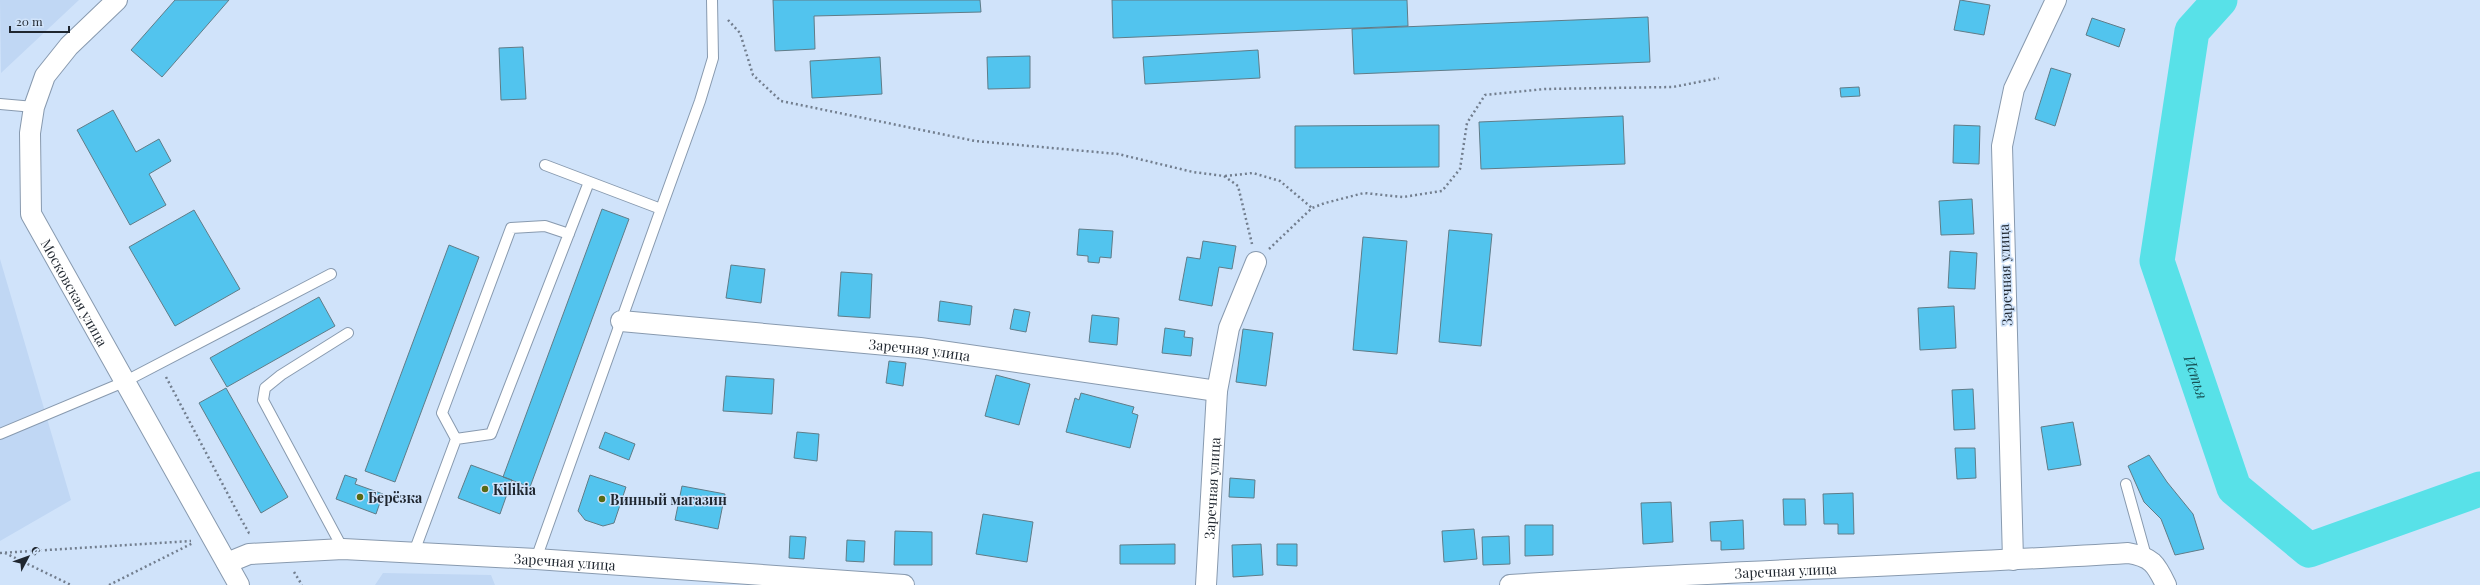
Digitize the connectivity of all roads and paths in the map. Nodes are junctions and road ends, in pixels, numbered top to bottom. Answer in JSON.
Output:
{"nodes":[{"id":1,"x":117,"y":0,"type":"edge"},
{"id":2,"x":2056,"y":0,"type":"edge"},
{"id":3,"x":712,"y":2,"type":"edge"},
{"id":4,"x":1719,"y":78,"type":"dead end"},
{"id":5,"x":0,"y":104,"type":"edge"},
{"id":6,"x":34,"y":107,"type":"junction"},
{"id":7,"x":545,"y":165,"type":"dead end"},
{"id":8,"x":1224,"y":176,"type":"junction"},
{"id":9,"x":590,"y":182,"type":"junction"},
{"id":10,"x":1312,"y":208,"type":"junction"},
{"id":11,"x":661,"y":209,"type":"junction"},
{"id":12,"x":569,"y":234,"type":"junction"},
{"id":13,"x":1256,"y":262,"type":"junction"},
{"id":14,"x":331,"y":274,"type":"dead end"},
{"id":15,"x":621,"y":321,"type":"junction"},
{"id":16,"x":348,"y":333,"type":"dead end"},
{"id":17,"x":160,"y":364,"type":"junction"},
{"id":18,"x":124,"y":382,"type":"junction"},
{"id":19,"x":1217,"y":391,"type":"junction"},
{"id":20,"x":0,"y":434,"type":"edge"},
{"id":21,"x":456,"y":439,"type":"junction"},
{"id":22,"x":2126,"y":484,"type":"dead end"},
{"id":23,"x":257,"y":532,"type":"dead end"},
{"id":24,"x":343,"y":549,"type":"junction"},
{"id":25,"x":0,"y":552,"type":"edge"},
{"id":26,"x":414,"y":552,"type":"junction"},
{"id":27,"x":4,"y":553,"type":"junction"},
{"id":28,"x":2146,"y":556,"type":"junction"},
{"id":29,"x":536,"y":559,"type":"junction"},
{"id":30,"x":2013,"y":560,"type":"junction"},
{"id":31,"x":227,"y":564,"type":"junction"},
{"id":32,"x":71,"y":585,"type":"edge"},
{"id":33,"x":109,"y":585,"type":"edge"},
{"id":34,"x":239,"y":585,"type":"edge"},
{"id":35,"x":904,"y":585,"type":"edge"},
{"id":36,"x":1206,"y":585,"type":"edge"},
{"id":37,"x":1510,"y":585,"type":"edge"},
{"id":38,"x":2166,"y":585,"type":"edge"}],
"edges":[{"from":1,"to":6,"type":"street","name":"Московская улица"},
{"from":2,"to":30,"type":"street","name":"Заречная улица"},
{"from":3,"to":8,"type":"path"},
{"from":3,"to":11,"type":"lane"},
{"from":4,"to":10,"type":"path"},
{"from":5,"to":6,"type":"lane"},
{"from":6,"to":18,"type":"street","name":"Московская улица"},
{"from":7,"to":9,"type":"lane"},
{"from":8,"to":10,"type":"path"},
{"from":8,"to":13,"type":"path"},
{"from":9,"to":11,"type":"lane"},
{"from":9,"to":12,"type":"lane"},
{"from":10,"to":13,"type":"path"},
{"from":11,"to":15,"type":"lane"},
{"from":12,"to":21,"type":"lane"},
{"from":12,"to":21,"type":"lane"},
{"from":13,"to":19,"type":"street","name":"Заречная улица"},
{"from":14,"to":17,"type":"lane"},
{"from":15,"to":19,"type":"street","name":"Заречная улица"},
{"from":15,"to":29,"type":"lane"},
{"from":16,"to":24,"type":"lane"},
{"from":17,"to":18,"type":"lane"},
{"from":17,"to":23,"type":"path"},
{"from":18,"to":20,"type":"lane"},
{"from":18,"to":31,"type":"street","name":"Московская улица"},
{"from":19,"to":36,"type":"street","name":"Заречная улица"},
{"from":21,"to":26,"type":"lane"},
{"from":22,"to":28,"type":"lane"},
{"from":24,"to":26,"type":"street","name":"Заречная улица"},
{"from":24,"to":31,"type":"street","name":"Заречная улица"},
{"from":25,"to":27,"type":"path"},
{"from":26,"to":29,"type":"street","name":"Заречная улица"},
{"from":27,"to":32,"type":"path"},
{"from":27,"to":33,"type":"path"},
{"from":28,"to":30,"type":"street","name":"Заречная улица"},
{"from":28,"to":38,"type":"street"},
{"from":29,"to":35,"type":"street","name":"Заречная улица"},
{"from":30,"to":37,"type":"street","name":"Заречная улица"},
{"from":31,"to":34,"type":"street","name":"Московская улица"}]}
